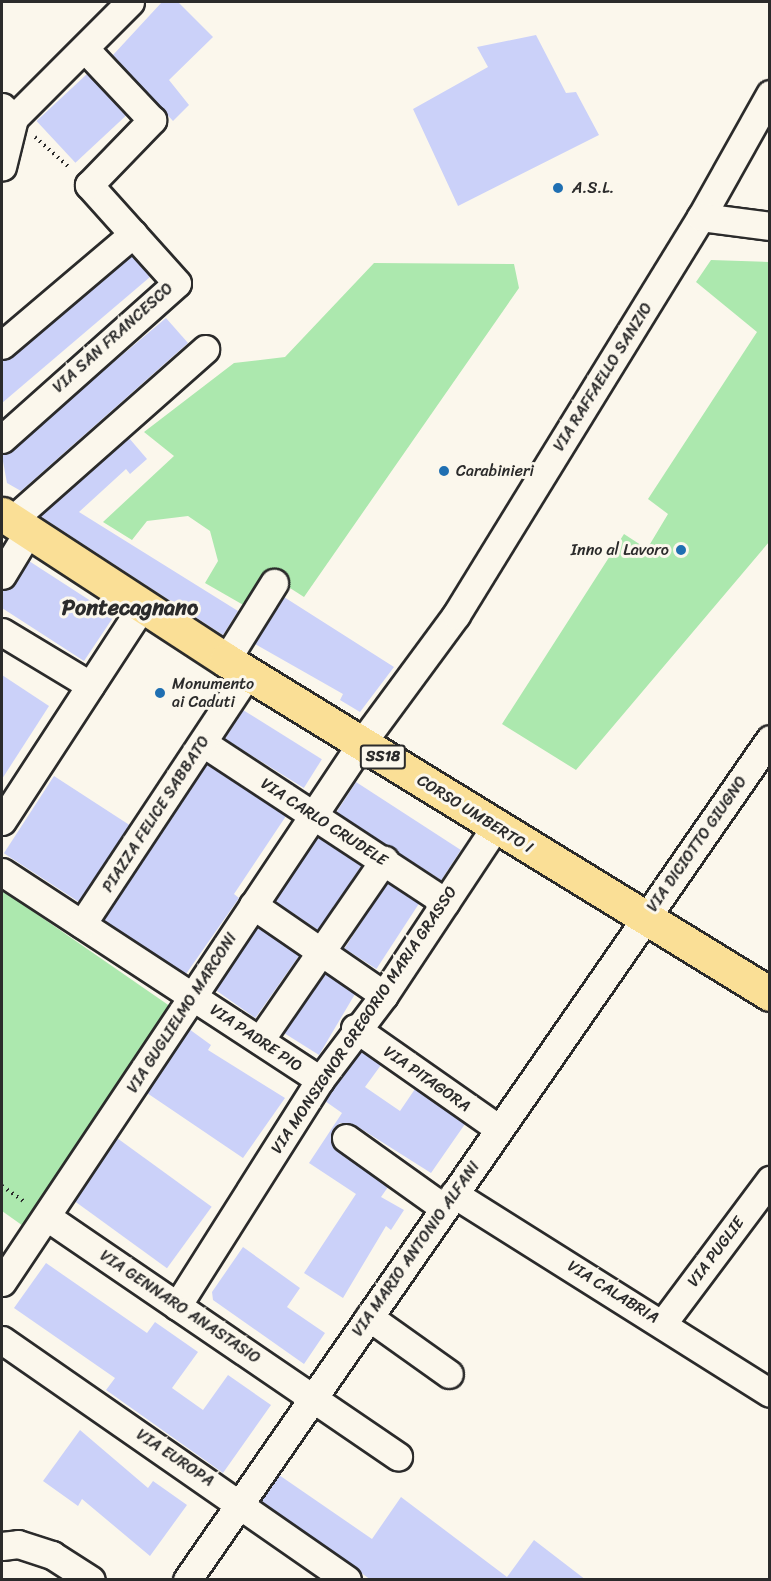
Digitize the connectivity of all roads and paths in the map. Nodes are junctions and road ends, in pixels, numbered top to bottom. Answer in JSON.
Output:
{"nodes":[{"id":1,"x":130,"y":2,"type":"edge"},
{"id":2,"x":86,"y":49,"type":"junction"},
{"id":3,"x":770,"y":94,"type":"edge"},
{"id":4,"x":8,"y":113,"type":"edge"},
{"id":5,"x":2,"y":167,"type":"edge"},
{"id":6,"x":88,"y":184,"type":"junction"},
{"id":7,"x":701,"y":217,"type":"junction"},
{"id":8,"x":770,"y":226,"type":"edge"},
{"id":9,"x":133,"y":234,"type":"junction"},
{"id":10,"x":2,"y":345,"type":"edge"},
{"id":11,"x":205,"y":349,"type":"dead end"},
{"id":12,"x":2,"y":439,"type":"edge"},
{"id":13,"x":14,"y":522,"type":"edge"},
{"id":14,"x":2,"y":575,"type":"edge"},
{"id":15,"x":274,"y":583,"type":"dead end"},
{"id":16,"x":142,"y":606,"type":"junction"},
{"id":17,"x":2,"y":632,"type":"edge"},
{"id":18,"x":237,"y":667,"type":"junction"},
{"id":19,"x":90,"y":685,"type":"junction"},
{"id":20,"x":770,"y":739,"type":"edge"},
{"id":21,"x":202,"y":743,"type":"junction"},
{"id":22,"x":361,"y":744,"type":"junction"},
{"id":23,"x":313,"y":815,"type":"junction"},
{"id":24,"x":2,"y":821,"type":"edge"},
{"id":25,"x":495,"y":827,"type":"junction"},
{"id":26,"x":384,"y":860,"type":"junction"},
{"id":27,"x":2,"y":872,"type":"edge"},
{"id":28,"x":445,"y":902,"type":"junction"},
{"id":29,"x":253,"y":905,"type":"junction"},
{"id":30,"x":644,"y":919,"type":"junction"},
{"id":31,"x":82,"y":924,"type":"junction"},
{"id":32,"x":321,"y":951,"type":"junction"},
{"id":33,"x":766,"y":985,"type":"edge"},
{"id":34,"x":384,"y":995,"type":"junction"},
{"id":35,"x":193,"y":996,"type":"junction"},
{"id":36,"x":355,"y":1028,"type":"junction"},
{"id":37,"x":260,"y":1040,"type":"junction"},
{"id":38,"x":320,"y":1080,"type":"junction"},
{"id":39,"x":499,"y":1129,"type":"junction"},
{"id":40,"x":346,"y":1138,"type":"dead end"},
{"id":41,"x":770,"y":1180,"type":"edge"},
{"id":42,"x":449,"y":1201,"type":"junction"},
{"id":43,"x":47,"y":1217,"type":"junction"},
{"id":44,"x":2,"y":1282,"type":"edge"},
{"id":45,"x":177,"y":1306,"type":"junction"},
{"id":46,"x":369,"y":1317,"type":"junction"},
{"id":47,"x":663,"y":1323,"type":"junction"},
{"id":48,"x":2,"y":1340,"type":"edge"},
{"id":49,"x":449,"y":1374,"type":"dead end"},
{"id":50,"x":770,"y":1393,"type":"edge"},
{"id":51,"x":313,"y":1398,"type":"junction"},
{"id":52,"x":398,"y":1456,"type":"dead end"},
{"id":53,"x":240,"y":1503,"type":"junction"},
{"id":54,"x":2,"y":1546,"type":"edge"},
{"id":55,"x":91,"y":1580,"type":"edge"},
{"id":56,"x":187,"y":1580,"type":"edge"},
{"id":57,"x":347,"y":1580,"type":"edge"}],
"edges":[{"from":1,"to":2,"type":"street"},
{"from":2,"to":4,"type":"street"},
{"from":2,"to":6,"type":"street"},
{"from":3,"to":7,"type":"street","name":"VIA RAFFAELLO SANZIO"},
{"from":4,"to":5,"type":"street"},
{"from":4,"to":6,"type":"path"},
{"from":6,"to":9,"type":"street","name":"VIA SAN FRANCESCO"},
{"from":7,"to":8,"type":"street"},
{"from":7,"to":22,"type":"street","name":"VIA RAFFAELLO SANZIO"},
{"from":9,"to":10,"type":"street"},
{"from":9,"to":12,"type":"street","name":"VIA SAN FRANCESCO"},
{"from":11,"to":13,"type":"street"},
{"from":13,"to":14,"type":"street"},
{"from":13,"to":16,"type":"main road","name":"CORSO UMBERTO I","number":"SS18"},
{"from":15,"to":18,"type":"street","name":"PIAZZA FELICE SABBATO"},
{"from":16,"to":18,"type":"main road","name":"CORSO UMBERTO I","number":"SS18"},
{"from":16,"to":19,"type":"street"},
{"from":17,"to":19,"type":"street"},
{"from":18,"to":21,"type":"street","name":"PIAZZA FELICE SABBATO"},
{"from":18,"to":22,"type":"main road","name":"CORSO UMBERTO I","number":"SS18"},
{"from":19,"to":24,"type":"street"},
{"from":20,"to":30,"type":"street","name":"VIA DICIOTTO GIUGNO"},
{"from":21,"to":23,"type":"street","name":"VIA CARLO CRUDELE"},
{"from":21,"to":31,"type":"street","name":"PIAZZA FELICE SABBATO"},
{"from":22,"to":23,"type":"street","name":"VIA GUGLIELMO MARCONI"},
{"from":22,"to":25,"type":"main road","name":"CORSO UMBERTO I","number":"SS18"},
{"from":23,"to":26,"type":"street","name":"VIA CARLO CRUDELE"},
{"from":23,"to":29,"type":"street","name":"VIA GUGLIELMO MARCONI"},
{"from":25,"to":28,"type":"street","name":"VIA MONSIGNOR GREGORIO MARIA GRASSO"},
{"from":25,"to":30,"type":"main road","name":"CORSO UMBERTO I","number":"SS18"},
{"from":26,"to":28,"type":"street","name":"VIA CARLO CRUDELE"},
{"from":26,"to":32,"type":"street"},
{"from":27,"to":31,"type":"street"},
{"from":28,"to":34,"type":"street","name":"VIA MONSIGNOR GREGORIO MARIA GRASSO"},
{"from":29,"to":32,"type":"street"},
{"from":29,"to":35,"type":"street","name":"VIA GUGLIELMO MARCONI"},
{"from":30,"to":33,"type":"main road","name":"CORSO UMBERTO I","number":"SS18"},
{"from":30,"to":39,"type":"street","name":"VIA MARIO ANTONIO ALFANI"},
{"from":31,"to":35,"type":"street"},
{"from":32,"to":34,"type":"street"},
{"from":32,"to":37,"type":"street"},
{"from":34,"to":36,"type":"street","name":"VIA MONSIGNOR GREGORIO MARIA GRASSO"},
{"from":35,"to":37,"type":"street","name":"VIA PADRE PIO"},
{"from":35,"to":43,"type":"street","name":"VIA GUGLIELMO MARCONI"},
{"from":36,"to":38,"type":"street","name":"VIA MONSIGNOR GREGORIO MARIA GRASSO"},
{"from":36,"to":39,"type":"street","name":"VIA PITAGORA"},
{"from":37,"to":38,"type":"street","name":"VIA PADRE PIO"},
{"from":38,"to":45,"type":"street","name":"VIA MONSIGNOR GREGORIO MARIA GRASSO"},
{"from":39,"to":42,"type":"street","name":"VIA MARIO ANTONIO ALFANI"},
{"from":40,"to":42,"type":"street","name":"VIA CALABRIA"},
{"from":41,"to":47,"type":"street","name":"VIA PUGLIE"},
{"from":42,"to":46,"type":"street","name":"VIA MARIO ANTONIO ALFANI"},
{"from":42,"to":47,"type":"street","name":"VIA CALABRIA"},
{"from":43,"to":44,"type":"street","name":"VIA GUGLIELMO MARCONI"},
{"from":43,"to":45,"type":"street","name":"VIA GENNARO ANASTASIO"},
{"from":45,"to":51,"type":"street","name":"VIA GENNARO ANASTASIO"},
{"from":46,"to":49,"type":"street"},
{"from":46,"to":51,"type":"street","name":"VIA MARIO ANTONIO ALFANI"},
{"from":47,"to":50,"type":"street","name":"VIA CALABRIA"},
{"from":48,"to":53,"type":"street","name":"VIA EUROPA"},
{"from":51,"to":52,"type":"street","name":"VIA GENNARO ANASTASIO"},
{"from":51,"to":53,"type":"street","name":"VIA MARIO ANTONIO ALFANI"},
{"from":53,"to":56,"type":"street","name":"VIA MARIO ANTONIO ALFANI"},
{"from":53,"to":57,"type":"street","name":"VIA EUROPA"},
{"from":54,"to":55,"type":"street"}]}
